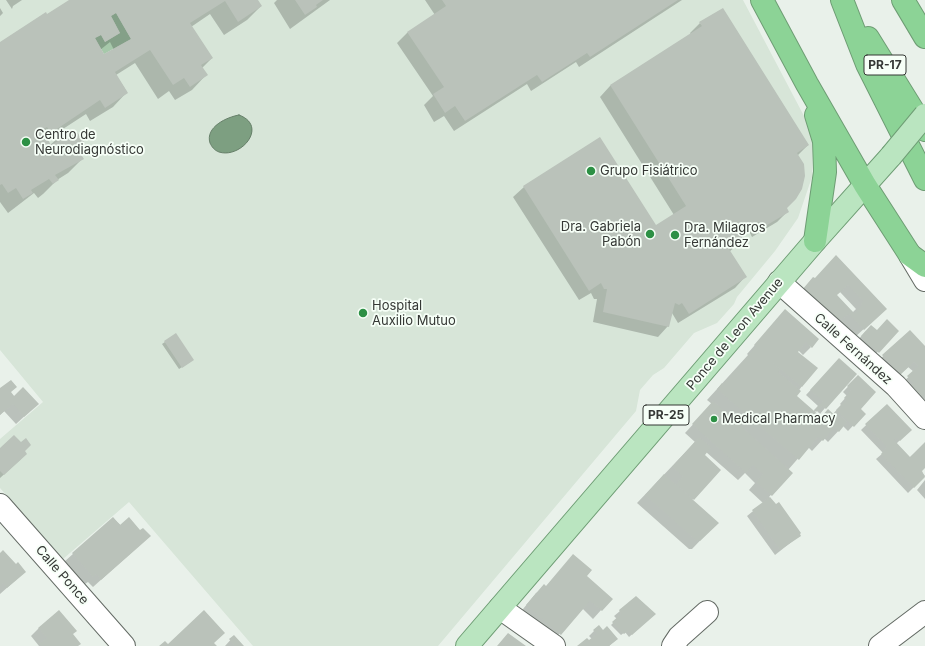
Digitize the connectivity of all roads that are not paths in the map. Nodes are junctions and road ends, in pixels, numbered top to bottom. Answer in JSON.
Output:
{"nodes":[{"id":1,"x":762,"y":0,"type":"edge"},
{"id":2,"x":842,"y":0,"type":"edge"},
{"id":3,"x":845,"y":0,"type":"edge"},
{"id":4,"x":903,"y":0,"type":"edge"},
{"id":5,"x":925,"y":37,"type":"edge"},
{"id":6,"x":807,"y":84,"type":"junction"},
{"id":7,"x":925,"y":115,"type":"edge"},
{"id":8,"x":925,"y":130,"type":"edge"},
{"id":9,"x":925,"y":179,"type":"edge"},
{"id":10,"x":865,"y":185,"type":"junction"},
{"id":11,"x":815,"y":241,"type":"junction"},
{"id":12,"x":918,"y":261,"type":"edge"},
{"id":13,"x":925,"y":280,"type":"edge"},
{"id":14,"x":779,"y":282,"type":"junction"},
{"id":15,"x":925,"y":418,"type":"edge"},
{"id":16,"x":0,"y":505,"type":"edge"},
{"id":17,"x":500,"y":608,"type":"junction"},
{"id":18,"x":707,"y":612,"type":"dead end"},
{"id":19,"x":925,"y":612,"type":"edge"},
{"id":20,"x":124,"y":646,"type":"edge"},
{"id":21,"x":467,"y":646,"type":"edge"},
{"id":22,"x":554,"y":646,"type":"edge"},
{"id":23,"x":673,"y":646,"type":"edge"},
{"id":24,"x":880,"y":646,"type":"edge"}],
"edges":[{"from":1,"to":6,"type":"highway"},
{"from":2,"to":9,"type":"highway"},
{"from":3,"to":8,"type":"highway","number":"PR-17"},
{"from":4,"to":5,"type":"highway"},
{"from":6,"to":10,"type":"highway"},
{"from":6,"to":11,"type":"highway"},
{"from":7,"to":10,"type":"main road","name":"Ponce de Leon Avenue","number":"PR-25","bridge":true},
{"from":10,"to":11,"type":"main road","name":"Ponce de Leon Avenue","number":"PR-25"},
{"from":10,"to":12,"type":"highway"},
{"from":11,"to":14,"type":"main road","name":"Ponce de Leon Avenue","number":"PR-25"},
{"from":12,"to":13,"type":"street"},
{"from":14,"to":15,"type":"street","name":"Calle Fernández"},
{"from":14,"to":17,"type":"main road","name":"Ponce de Leon Avenue","number":"PR-25"},
{"from":16,"to":20,"type":"street","name":"Calle Ponce"},
{"from":17,"to":21,"type":"main road","name":"Ponce de Leon Avenue","number":"PR-25"},
{"from":17,"to":22,"type":"street"},
{"from":18,"to":23,"type":"street"},
{"from":19,"to":24,"type":"street"}]}
